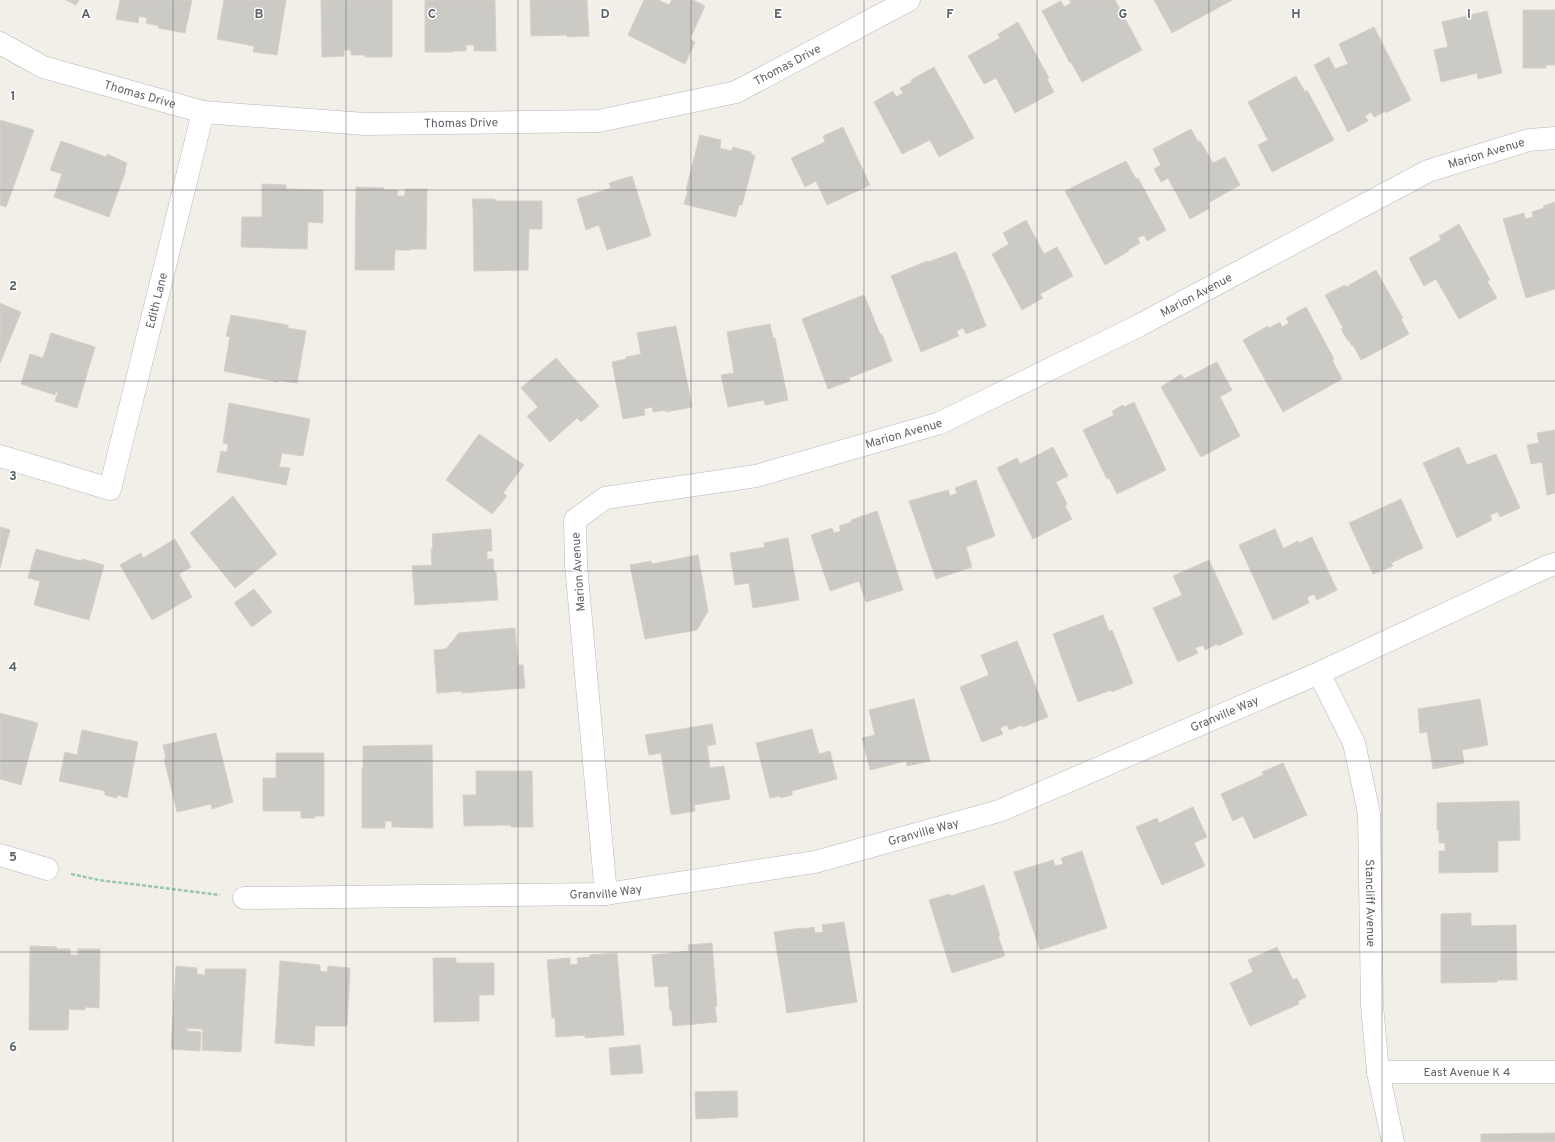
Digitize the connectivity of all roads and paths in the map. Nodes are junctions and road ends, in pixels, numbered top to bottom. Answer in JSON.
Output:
{"nodes":[{"id":1,"x":909,"y":0,"type":"edge"},
{"id":2,"x":0,"y":43,"type":"edge"},
{"id":3,"x":203,"y":112,"type":"junction"},
{"id":4,"x":1555,"y":138,"type":"edge"},
{"id":5,"x":0,"y":456,"type":"edge"},
{"id":6,"x":1555,"y":564,"type":"edge"},
{"id":7,"x":1319,"y":673,"type":"junction"},
{"id":8,"x":0,"y":855,"type":"edge"},
{"id":9,"x":47,"y":869,"type":"joint"},
{"id":10,"x":606,"y":894,"type":"junction"},
{"id":11,"x":244,"y":898,"type":"joint"},
{"id":12,"x":1378,"y":1072,"type":"junction"},
{"id":13,"x":1555,"y":1072,"type":"edge"},
{"id":14,"x":1393,"y":1142,"type":"edge"}],
"edges":[{"from":1,"to":3,"type":"street","name":"Thomas Drive"},
{"from":2,"to":3,"type":"street","name":"Thomas Drive"},
{"from":3,"to":5,"type":"street","name":"Edith Lane"},
{"from":4,"to":10,"type":"street","name":"Marion Avenue"},
{"from":6,"to":7,"type":"street","name":"Granville Way"},
{"from":7,"to":10,"type":"street","name":"Granville Way"},
{"from":7,"to":12,"type":"street","name":"Stancliff Avenue"},
{"from":8,"to":9,"type":"street"},
{"from":9,"to":11,"type":"path"},
{"from":10,"to":11,"type":"street","name":"Granville Way"},
{"from":12,"to":13,"type":"street","name":"East Avenue K 4"},
{"from":12,"to":14,"type":"street","name":"Stancliff Avenue"}]}
